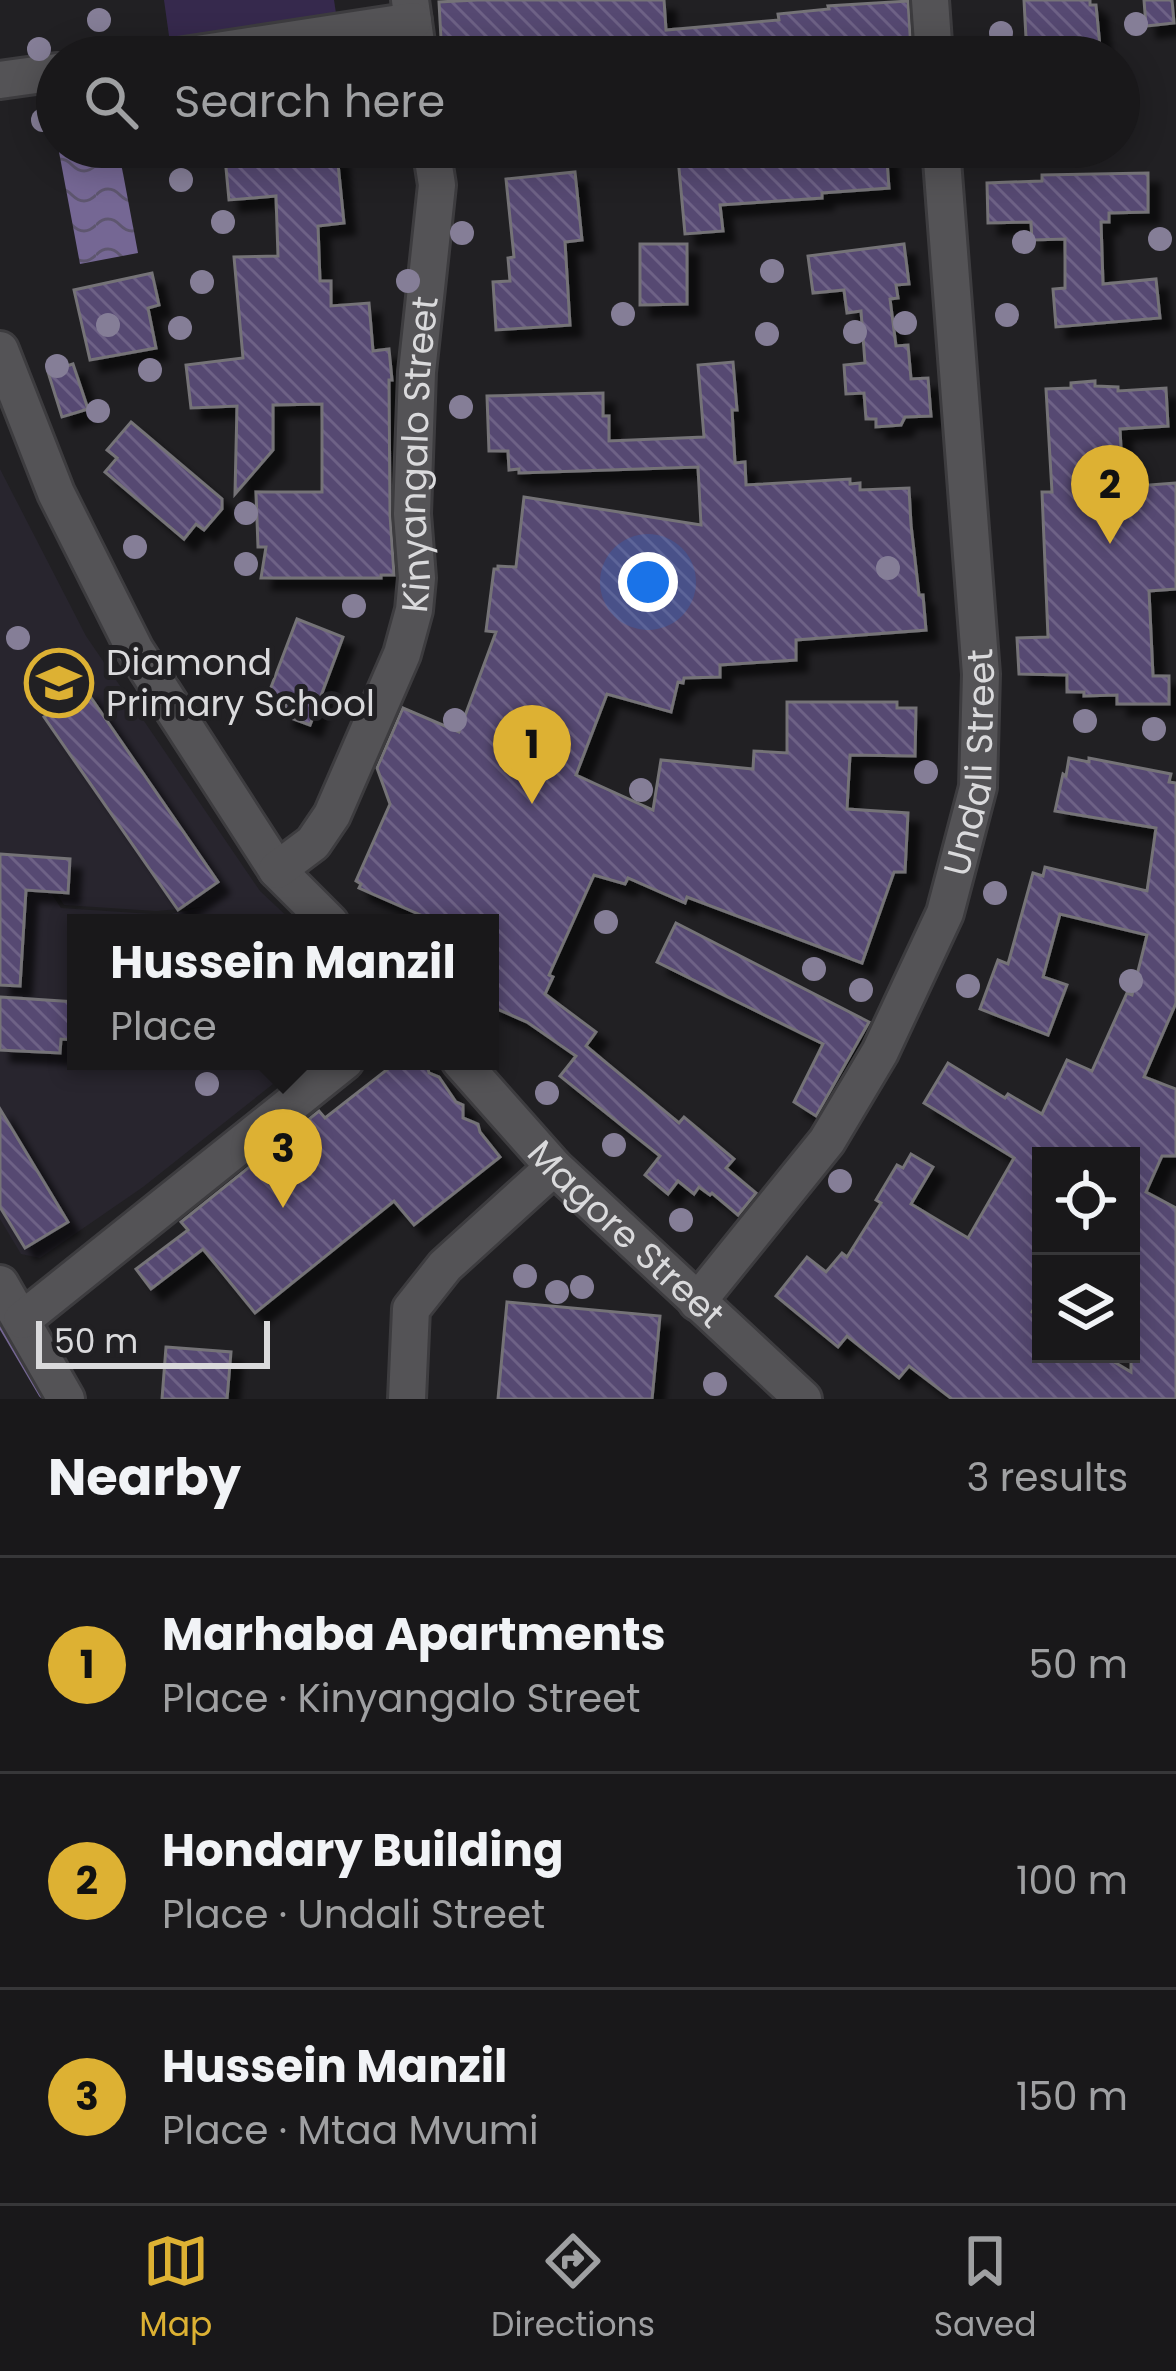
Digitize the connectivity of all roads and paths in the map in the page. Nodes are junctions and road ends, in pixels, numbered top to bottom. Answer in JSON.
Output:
{"nodes":[{"id":1,"x":930,"y":0,"type":"edge"},
{"id":2,"x":414,"y":26,"type":"edge"},
{"id":3,"x":338,"y":36,"type":"edge"},
{"id":4,"x":933,"y":36,"type":"edge"},
{"id":5,"x":36,"y":75,"type":"edge"},
{"id":6,"x":0,"y":80,"type":"edge"},
{"id":7,"x":434,"y":168,"type":"edge"},
{"id":8,"x":943,"y":168,"type":"edge"},
{"id":9,"x":0,"y":350,"type":"edge"},
{"id":10,"x":278,"y":870,"type":"junction"},
{"id":11,"x":321,"y":914,"type":"edge"},
{"id":12,"x":335,"y":1070,"type":"edge"},
{"id":13,"x":468,"y":1070,"type":"edge"},
{"id":14,"x":554,"y":1167,"type":"junction"},
{"id":15,"x":0,"y":1284,"type":"edge"},
{"id":16,"x":697,"y":1302,"type":"junction"},
{"id":17,"x":22,"y":1320,"type":"junction"},
{"id":18,"x":66,"y":1399,"type":"edge"},
{"id":19,"x":407,"y":1399,"type":"edge"},
{"id":20,"x":803,"y":1399,"type":"edge"}],
"edges":[{"from":1,"to":4,"type":"street"},
{"from":2,"to":3,"type":"street"},
{"from":5,"to":6,"type":"street"},
{"from":7,"to":10,"type":"street","name":"Kinyangalo Street"},
{"from":8,"to":16,"type":"street","name":"Undali Street"},
{"from":9,"to":10,"type":"street"},
{"from":10,"to":11,"type":"street"},
{"from":12,"to":17,"type":"street"},
{"from":13,"to":14,"type":"street","name":"Magore Street"},
{"from":14,"to":16,"type":"street","name":"Magore Street"},
{"from":14,"to":19,"type":"street"},
{"from":15,"to":17,"type":"street"},
{"from":16,"to":20,"type":"street","name":"Magore Street"},
{"from":17,"to":18,"type":"street"}]}
